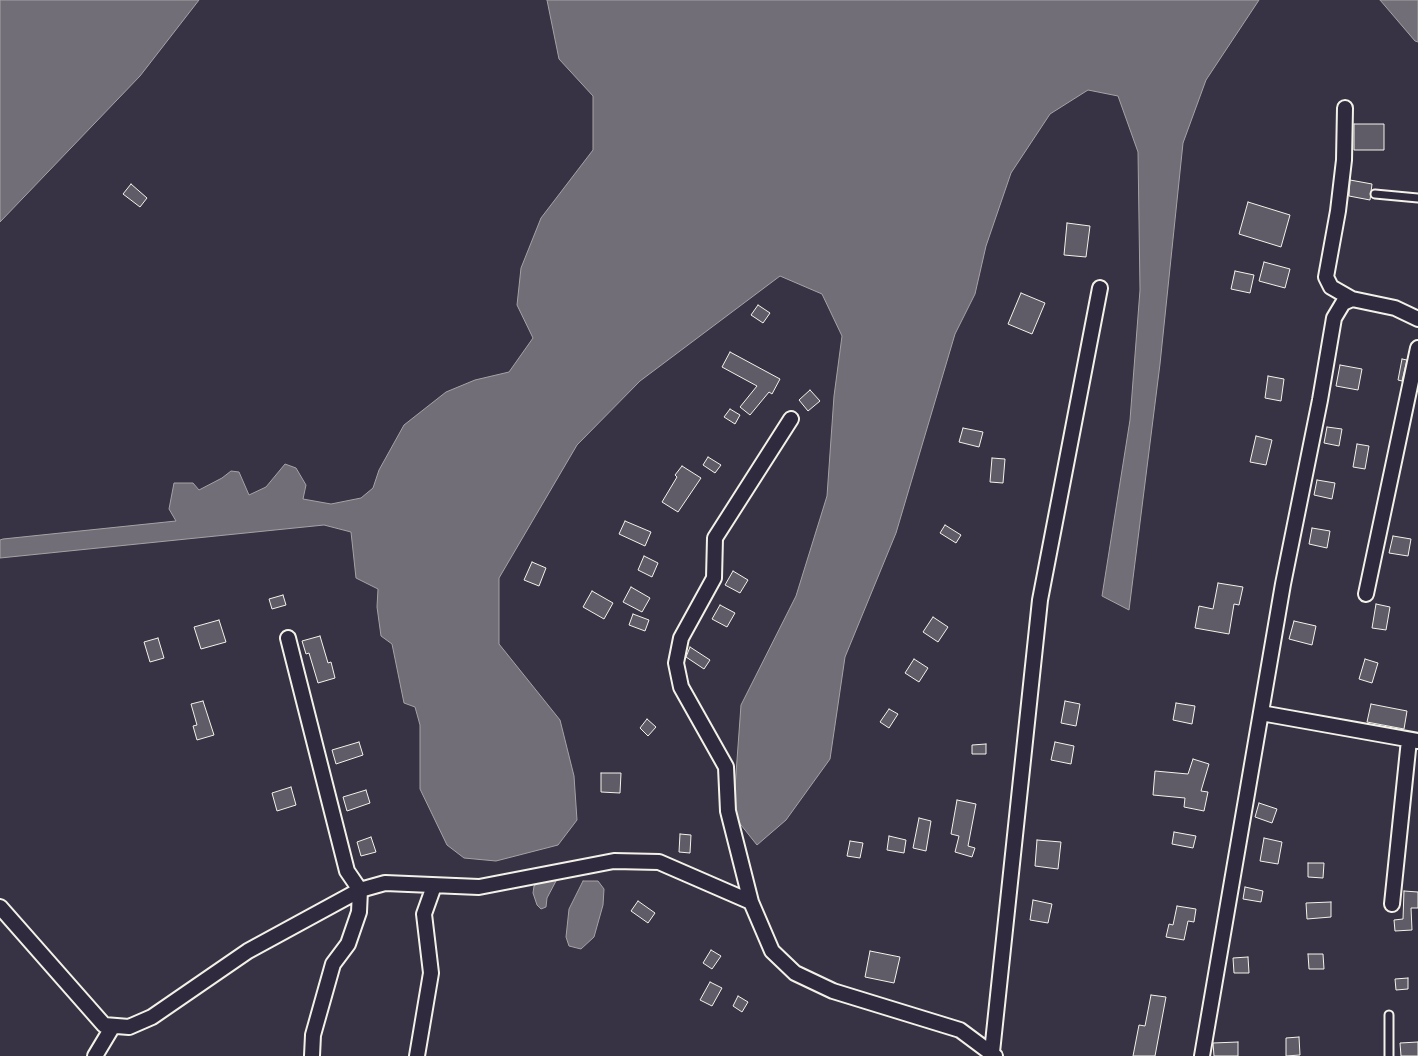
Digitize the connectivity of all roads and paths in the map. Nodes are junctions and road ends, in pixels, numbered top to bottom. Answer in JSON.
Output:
{"nodes":[{"id":1,"x":1345,"y":108,"type":"dead end"},
{"id":2,"x":1375,"y":194,"type":"dead end"},
{"id":3,"x":1418,"y":198,"type":"edge"},
{"id":4,"x":1100,"y":288,"type":"dead end"},
{"id":5,"x":1352,"y":299,"type":"junction"},
{"id":6,"x":1418,"y":320,"type":"edge"},
{"id":7,"x":1418,"y":348,"type":"edge"},
{"id":8,"x":791,"y":419,"type":"dead end"},
{"id":9,"x":1366,"y":594,"type":"dead end"},
{"id":10,"x":288,"y":638,"type":"dead end"},
{"id":11,"x":1261,"y":713,"type":"junction"},
{"id":12,"x":1413,"y":741,"type":"edge"},
{"id":13,"x":434,"y":886,"type":"junction"},
{"id":14,"x":360,"y":890,"type":"junction"},
{"id":15,"x":751,"y":902,"type":"junction"},
{"id":16,"x":1392,"y":904,"type":"dead end"},
{"id":17,"x":0,"y":907,"type":"edge"},
{"id":18,"x":1389,"y":1015,"type":"dead end"},
{"id":19,"x":113,"y":1026,"type":"junction"},
{"id":20,"x":993,"y":1054,"type":"edge"},
{"id":21,"x":95,"y":1056,"type":"edge"},
{"id":22,"x":312,"y":1056,"type":"edge"},
{"id":23,"x":417,"y":1056,"type":"edge"},
{"id":24,"x":1202,"y":1056,"type":"edge"},
{"id":25,"x":1389,"y":1056,"type":"edge"}],
"edges":[{"from":1,"to":5,"type":"street"},
{"from":2,"to":3,"type":"lane"},
{"from":4,"to":20,"type":"street"},
{"from":5,"to":6,"type":"street"},
{"from":5,"to":11,"type":"street"},
{"from":7,"to":9,"type":"street"},
{"from":8,"to":15,"type":"street"},
{"from":10,"to":14,"type":"street"},
{"from":11,"to":12,"type":"street"},
{"from":11,"to":24,"type":"street"},
{"from":12,"to":16,"type":"street"},
{"from":13,"to":14,"type":"street"},
{"from":13,"to":15,"type":"street"},
{"from":13,"to":23,"type":"street"},
{"from":14,"to":19,"type":"street"},
{"from":14,"to":22,"type":"street"},
{"from":15,"to":20,"type":"street"},
{"from":17,"to":19,"type":"street"},
{"from":18,"to":25,"type":"lane"},
{"from":19,"to":21,"type":"street"}]}
